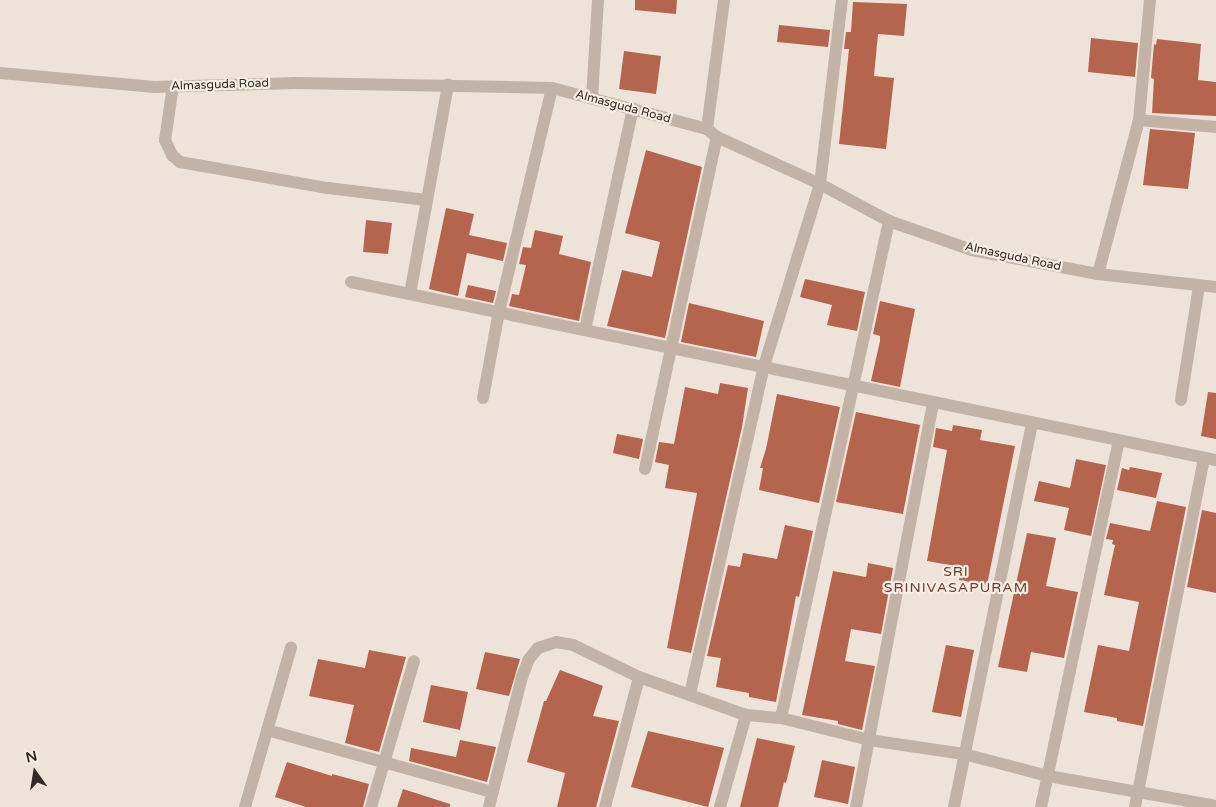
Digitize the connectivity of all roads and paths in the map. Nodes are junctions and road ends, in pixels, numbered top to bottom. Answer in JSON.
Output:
{"nodes":[{"id":1,"x":598,"y":0,"type":"edge"},
{"id":2,"x":724,"y":0,"type":"edge"},
{"id":3,"x":842,"y":0,"type":"edge"},
{"id":4,"x":1150,"y":0,"type":"edge"},
{"id":5,"x":0,"y":73,"type":"edge"},
{"id":6,"x":448,"y":84,"type":"junction"},
{"id":7,"x":173,"y":86,"type":"junction"},
{"id":8,"x":552,"y":88,"type":"junction"},
{"id":9,"x":592,"y":98,"type":"junction"},
{"id":10,"x":633,"y":108,"type":"junction"},
{"id":11,"x":1139,"y":120,"type":"junction"},
{"id":12,"x":1216,"y":127,"type":"edge"},
{"id":13,"x":712,"y":133,"type":"junction"},
{"id":14,"x":820,"y":184,"type":"junction"},
{"id":15,"x":426,"y":200,"type":"junction"},
{"id":16,"x":889,"y":220,"type":"junction"},
{"id":17,"x":1098,"y":274,"type":"junction"},
{"id":18,"x":351,"y":282,"type":"dead end"},
{"id":19,"x":1199,"y":286,"type":"junction"},
{"id":20,"x":1216,"y":287,"type":"edge"},
{"id":21,"x":410,"y":294,"type":"junction"},
{"id":22,"x":499,"y":312,"type":"junction"},
{"id":23,"x":585,"y":330,"type":"junction"},
{"id":24,"x":672,"y":346,"type":"junction"},
{"id":25,"x":764,"y":366,"type":"junction"},
{"id":26,"x":851,"y":385,"type":"junction"},
{"id":27,"x":483,"y":398,"type":"dead end"},
{"id":28,"x":1181,"y":400,"type":"dead end"},
{"id":29,"x":933,"y":402,"type":"junction"},
{"id":30,"x":1032,"y":423,"type":"junction"},
{"id":31,"x":1119,"y":441,"type":"junction"},
{"id":32,"x":1210,"y":459,"type":"edge"},
{"id":33,"x":645,"y":469,"type":"dead end"},
{"id":34,"x":291,"y":648,"type":"dead end"},
{"id":35,"x":414,"y":661,"type":"dead end"},
{"id":36,"x":639,"y":677,"type":"junction"},
{"id":37,"x":690,"y":694,"type":"junction"},
{"id":38,"x":746,"y":715,"type":"junction"},
{"id":39,"x":781,"y":718,"type":"junction"},
{"id":40,"x":267,"y":730,"type":"junction"},
{"id":41,"x":869,"y":740,"type":"junction"},
{"id":42,"x":964,"y":754,"type":"junction"},
{"id":43,"x":384,"y":762,"type":"junction"},
{"id":44,"x":1048,"y":776,"type":"junction"},
{"id":45,"x":1138,"y":790,"type":"junction"},
{"id":46,"x":492,"y":792,"type":"junction"},
{"id":47,"x":1216,"y":806,"type":"edge"},
{"id":48,"x":245,"y":807,"type":"edge"},
{"id":49,"x":371,"y":807,"type":"edge"},
{"id":50,"x":489,"y":807,"type":"edge"},
{"id":51,"x":606,"y":807,"type":"edge"},
{"id":52,"x":720,"y":807,"type":"edge"},
{"id":53,"x":856,"y":807,"type":"edge"},
{"id":54,"x":954,"y":807,"type":"edge"},
{"id":55,"x":1042,"y":807,"type":"edge"},
{"id":56,"x":1135,"y":807,"type":"edge"}],
"edges":[{"from":1,"to":9,"type":"street"},
{"from":2,"to":13,"type":"street"},
{"from":3,"to":14,"type":"street"},
{"from":4,"to":11,"type":"street"},
{"from":5,"to":7,"type":"street","name":"Almasguda Road"},
{"from":6,"to":7,"type":"street","name":"Almasguda Road"},
{"from":6,"to":8,"type":"street","name":"Almasguda Road"},
{"from":6,"to":15,"type":"street"},
{"from":7,"to":15,"type":"street"},
{"from":8,"to":9,"type":"street","name":"Almasguda Road"},
{"from":8,"to":22,"type":"street"},
{"from":9,"to":10,"type":"street","name":"Almasguda Road"},
{"from":10,"to":13,"type":"street","name":"Almasguda Road"},
{"from":10,"to":23,"type":"street"},
{"from":11,"to":12,"type":"street"},
{"from":11,"to":17,"type":"street"},
{"from":13,"to":14,"type":"street","name":"Almasguda Road"},
{"from":13,"to":24,"type":"street"},
{"from":14,"to":16,"type":"street","name":"Almasguda Road"},
{"from":14,"to":25,"type":"street"},
{"from":15,"to":21,"type":"street"},
{"from":16,"to":17,"type":"street","name":"Almasguda Road"},
{"from":16,"to":26,"type":"street"},
{"from":17,"to":19,"type":"street","name":"Almasguda Road"},
{"from":18,"to":21,"type":"street"},
{"from":19,"to":20,"type":"street","name":"Almasguda Road"},
{"from":19,"to":28,"type":"street"},
{"from":21,"to":22,"type":"street"},
{"from":22,"to":23,"type":"street"},
{"from":22,"to":27,"type":"street"},
{"from":23,"to":24,"type":"street"},
{"from":24,"to":25,"type":"street"},
{"from":24,"to":33,"type":"street"},
{"from":25,"to":26,"type":"street"},
{"from":25,"to":37,"type":"street"},
{"from":26,"to":29,"type":"street"},
{"from":26,"to":39,"type":"street"},
{"from":29,"to":30,"type":"street"},
{"from":29,"to":41,"type":"street"},
{"from":30,"to":31,"type":"street"},
{"from":30,"to":42,"type":"street"},
{"from":31,"to":32,"type":"street"},
{"from":31,"to":44,"type":"street"},
{"from":32,"to":45,"type":"street"},
{"from":34,"to":40,"type":"street"},
{"from":35,"to":43,"type":"street"},
{"from":36,"to":37,"type":"street"},
{"from":36,"to":46,"type":"street"},
{"from":36,"to":51,"type":"street"},
{"from":37,"to":38,"type":"street"},
{"from":38,"to":39,"type":"street"},
{"from":38,"to":52,"type":"street"},
{"from":39,"to":41,"type":"street"},
{"from":40,"to":43,"type":"street"},
{"from":40,"to":48,"type":"street"},
{"from":41,"to":42,"type":"street"},
{"from":41,"to":53,"type":"street"},
{"from":42,"to":44,"type":"street"},
{"from":42,"to":54,"type":"street"},
{"from":43,"to":46,"type":"street"},
{"from":43,"to":49,"type":"street"},
{"from":44,"to":45,"type":"street"},
{"from":44,"to":55,"type":"street"},
{"from":45,"to":47,"type":"street"},
{"from":45,"to":56,"type":"street"},
{"from":46,"to":50,"type":"street"}]}
